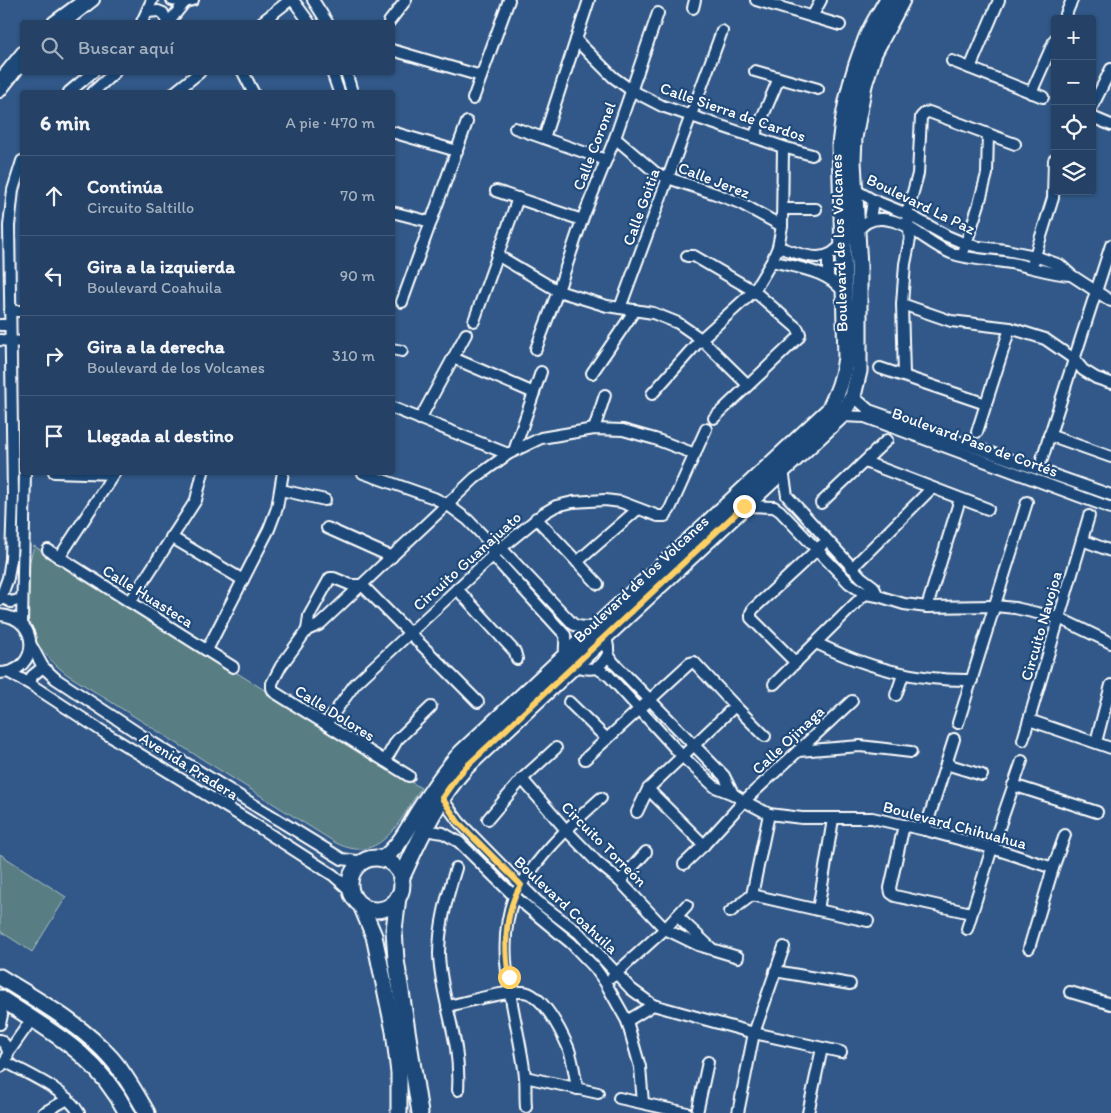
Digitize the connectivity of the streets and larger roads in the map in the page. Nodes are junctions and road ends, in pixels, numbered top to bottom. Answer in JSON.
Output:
{"nodes":[{"id":1,"x":83,"y":0,"type":"edge"},
{"id":2,"x":94,"y":0,"type":"edge"},
{"id":3,"x":152,"y":0,"type":"edge"},
{"id":4,"x":172,"y":0,"type":"edge"},
{"id":5,"x":291,"y":0,"type":"edge"},
{"id":6,"x":313,"y":0,"type":"edge"},
{"id":7,"x":406,"y":0,"type":"edge"},
{"id":8,"x":509,"y":0,"type":"edge"},
{"id":9,"x":589,"y":0,"type":"edge"},
{"id":10,"x":756,"y":0,"type":"edge"},
{"id":11,"x":821,"y":0,"type":"edge"},
{"id":12,"x":887,"y":0,"type":"edge"},
{"id":13,"x":902,"y":0,"type":"edge"},
{"id":14,"x":999,"y":0,"type":"edge"},
{"id":15,"x":1072,"y":0,"type":"edge"},
{"id":16,"x":189,"y":1,"type":"edge"},
{"id":17,"x":148,"y":12,"type":"junction"},
{"id":18,"x":658,"y":13,"type":"dead end"},
{"id":19,"x":1066,"y":15,"type":"edge"},
{"id":20,"x":812,"y":17,"type":"junction"},
{"id":21,"x":56,"y":20,"type":"edge"},
{"id":22,"x":69,"y":20,"type":"edge"},
{"id":23,"x":143,"y":20,"type":"edge"},
{"id":24,"x":167,"y":20,"type":"edge"},
{"id":25,"x":170,"y":20,"type":"edge"},
{"id":26,"x":265,"y":20,"type":"edge"},
{"id":27,"x":306,"y":20,"type":"edge"},
{"id":28,"x":326,"y":20,"type":"edge"},
{"id":29,"x":391,"y":20,"type":"edge"},
{"id":30,"x":840,"y":25,"type":"dead end"},
{"id":31,"x":722,"y":31,"type":"dead end"},
{"id":32,"x":576,"y":40,"type":"junction"},
{"id":33,"x":1051,"y":48,"type":"edge"},
{"id":34,"x":395,"y":51,"type":"edge"},
{"id":35,"x":20,"y":54,"type":"edge"},
{"id":36,"x":952,"y":61,"type":"dead end"},
{"id":37,"x":20,"y":67,"type":"edge"},
{"id":38,"x":970,"y":68,"type":"junction"},
{"id":39,"x":1111,"y":69,"type":"edge"},
{"id":40,"x":755,"y":71,"type":"dead end"},
{"id":41,"x":90,"y":75,"type":"edge"},
{"id":42,"x":112,"y":75,"type":"edge"},
{"id":43,"x":196,"y":75,"type":"edge"},
{"id":44,"x":244,"y":75,"type":"edge"},
{"id":45,"x":334,"y":75,"type":"edge"},
{"id":46,"x":347,"y":75,"type":"edge"},
{"id":47,"x":482,"y":76,"type":"junction"},
{"id":48,"x":779,"y":78,"type":"junction"},
{"id":49,"x":0,"y":79,"type":"edge"},
{"id":50,"x":818,"y":89,"type":"dead end"},
{"id":51,"x":72,"y":90,"type":"edge"},
{"id":52,"x":95,"y":90,"type":"edge"},
{"id":53,"x":178,"y":90,"type":"edge"},
{"id":54,"x":252,"y":90,"type":"edge"},
{"id":55,"x":338,"y":90,"type":"edge"},
{"id":56,"x":351,"y":90,"type":"edge"},
{"id":57,"x":631,"y":90,"type":"junction"},
{"id":58,"x":0,"y":92,"type":"edge"},
{"id":59,"x":1031,"y":93,"type":"junction"},
{"id":60,"x":1043,"y":97,"type":"dead end"},
{"id":61,"x":473,"y":99,"type":"dead end"},
{"id":62,"x":1093,"y":105,"type":"edge"},
{"id":63,"x":691,"y":116,"type":"junction"},
{"id":64,"x":1096,"y":119,"type":"edge"},
{"id":65,"x":467,"y":122,"type":"dead end"},
{"id":66,"x":1111,"y":125,"type":"edge"},
{"id":67,"x":515,"y":128,"type":"dead end"},
{"id":68,"x":395,"y":133,"type":"edge"},
{"id":69,"x":988,"y":134,"type":"junction"},
{"id":70,"x":754,"y":137,"type":"junction"},
{"id":71,"x":544,"y":138,"type":"junction"},
{"id":72,"x":615,"y":138,"type":"junction"},
{"id":73,"x":1015,"y":144,"type":"dead end"},
{"id":74,"x":783,"y":147,"type":"junction"},
{"id":75,"x":457,"y":151,"type":"junction"},
{"id":76,"x":812,"y":155,"type":"dead end"},
{"id":77,"x":606,"y":160,"type":"junction"},
{"id":78,"x":20,"y":167,"type":"edge"},
{"id":79,"x":668,"y":178,"type":"junction"},
{"id":80,"x":848,"y":187,"type":"junction"},
{"id":81,"x":496,"y":190,"type":"dead end"},
{"id":82,"x":1053,"y":195,"type":"edge"},
{"id":83,"x":518,"y":198,"type":"junction"},
{"id":84,"x":873,"y":200,"type":"junction"},
{"id":85,"x":783,"y":209,"type":"junction"},
{"id":86,"x":816,"y":209,"type":"dead end"},
{"id":87,"x":395,"y":213,"type":"edge"},
{"id":88,"x":907,"y":214,"type":"junction"},
{"id":89,"x":582,"y":220,"type":"junction"},
{"id":90,"x":870,"y":220,"type":"junction"},
{"id":91,"x":431,"y":222,"type":"junction"},
{"id":92,"x":782,"y":226,"type":"junction"},
{"id":93,"x":909,"y":228,"type":"junction"},
{"id":94,"x":857,"y":232,"type":"junction"},
{"id":95,"x":843,"y":242,"type":"junction"},
{"id":96,"x":966,"y":244,"type":"junction"},
{"id":97,"x":1111,"y":245,"type":"edge"},
{"id":98,"x":778,"y":247,"type":"junction"},
{"id":99,"x":497,"y":255,"type":"junction"},
{"id":100,"x":687,"y":256,"type":"dead end"},
{"id":101,"x":828,"y":256,"type":"junction"},
{"id":102,"x":962,"y":256,"type":"junction"},
{"id":103,"x":1035,"y":256,"type":"junction"},
{"id":104,"x":772,"y":261,"type":"junction"},
{"id":105,"x":1031,"y":268,"type":"junction"},
{"id":106,"x":1071,"y":275,"type":"junction"},
{"id":107,"x":828,"y":278,"type":"junction"},
{"id":108,"x":558,"y":291,"type":"junction"},
{"id":109,"x":754,"y":291,"type":"junction"},
{"id":110,"x":1096,"y":291,"type":"junction"},
{"id":111,"x":845,"y":294,"type":"junction"},
{"id":112,"x":1111,"y":301,"type":"edge"},
{"id":113,"x":402,"y":302,"type":"dead end"},
{"id":114,"x":902,"y":304,"type":"junction"},
{"id":115,"x":620,"y":308,"type":"junction"},
{"id":116,"x":635,"y":310,"type":"junction"},
{"id":117,"x":10,"y":311,"type":"junction"},
{"id":118,"x":20,"y":311,"type":"edge"},
{"id":119,"x":474,"y":321,"type":"dead end"},
{"id":120,"x":5,"y":325,"type":"edge"},
{"id":121,"x":1010,"y":328,"type":"junction"},
{"id":122,"x":466,"y":334,"type":"dead end"},
{"id":123,"x":701,"y":339,"type":"junction"},
{"id":124,"x":5,"y":340,"type":"edge"},
{"id":125,"x":20,"y":342,"type":"edge"},
{"id":126,"x":536,"y":349,"type":"dead end"},
{"id":127,"x":454,"y":358,"type":"junction"},
{"id":128,"x":1074,"y":359,"type":"junction"},
{"id":129,"x":880,"y":368,"type":"dead end"},
{"id":130,"x":542,"y":372,"type":"dead end"},
{"id":131,"x":592,"y":373,"type":"dead end"},
{"id":132,"x":904,"y":375,"type":"junction"},
{"id":133,"x":1111,"y":383,"type":"edge"},
{"id":134,"x":748,"y":385,"type":"junction"},
{"id":135,"x":534,"y":392,"type":"junction"},
{"id":136,"x":652,"y":394,"type":"dead end"},
{"id":137,"x":605,"y":395,"type":"dead end"},
{"id":138,"x":853,"y":396,"type":"junction"},
{"id":139,"x":986,"y":404,"type":"junction"},
{"id":140,"x":395,"y":409,"type":"edge"},
{"id":141,"x":835,"y":413,"type":"junction"},
{"id":142,"x":714,"y":418,"type":"dead end"},
{"id":143,"x":420,"y":419,"type":"junction"},
{"id":144,"x":594,"y":429,"type":"junction"},
{"id":145,"x":706,"y":429,"type":"dead end"},
{"id":146,"x":977,"y":432,"type":"dead end"},
{"id":147,"x":1050,"y":435,"type":"junction"},
{"id":148,"x":887,"y":440,"type":"dead end"},
{"id":149,"x":511,"y":452,"type":"junction"},
{"id":150,"x":694,"y":454,"type":"junction"},
{"id":151,"x":1111,"y":457,"type":"edge"},
{"id":152,"x":1042,"y":458,"type":"dead end"},
{"id":153,"x":865,"y":462,"type":"junction"},
{"id":154,"x":778,"y":466,"type":"junction"},
{"id":155,"x":1045,"y":471,"type":"junction"},
{"id":156,"x":25,"y":475,"type":"edge"},
{"id":157,"x":113,"y":475,"type":"edge"},
{"id":158,"x":202,"y":475,"type":"edge"},
{"id":159,"x":283,"y":475,"type":"edge"},
{"id":160,"x":368,"y":475,"type":"edge"},
{"id":161,"x":1041,"y":483,"type":"junction"},
{"id":162,"x":932,"y":488,"type":"junction"},
{"id":163,"x":281,"y":490,"type":"junction"},
{"id":164,"x":1111,"y":495,"type":"edge"},
{"id":165,"x":786,"y":496,"type":"junction"},
{"id":166,"x":960,"y":498,"type":"junction"},
{"id":167,"x":325,"y":500,"type":"dead end"},
{"id":168,"x":1027,"y":502,"type":"dead end"},
{"id":169,"x":821,"y":503,"type":"dead end"},
{"id":170,"x":448,"y":505,"type":"junction"},
{"id":171,"x":744,"y":506,"type":"junction"},
{"id":172,"x":774,"y":507,"type":"junction"},
{"id":173,"x":1111,"y":508,"type":"edge"},
{"id":174,"x":638,"y":509,"type":"junction"},
{"id":175,"x":988,"y":510,"type":"dead end"},
{"id":176,"x":1089,"y":516,"type":"dead end"},
{"id":177,"x":536,"y":518,"type":"junction"},
{"id":178,"x":327,"y":528,"type":"dead end"},
{"id":179,"x":171,"y":537,"type":"junction"},
{"id":180,"x":827,"y":540,"type":"junction"},
{"id":181,"x":1082,"y":540,"type":"junction"},
{"id":182,"x":48,"y":550,"type":"dead end"},
{"id":183,"x":495,"y":550,"type":"junction"},
{"id":184,"x":817,"y":550,"type":"junction"},
{"id":185,"x":1111,"y":551,"type":"edge"},
{"id":186,"x":392,"y":557,"type":"junction"},
{"id":187,"x":59,"y":558,"type":"junction"},
{"id":188,"x":578,"y":562,"type":"junction"},
{"id":189,"x":852,"y":568,"type":"junction"},
{"id":190,"x":243,"y":580,"type":"junction"},
{"id":191,"x":598,"y":584,"type":"dead end"},
{"id":192,"x":362,"y":585,"type":"junction"},
{"id":193,"x":457,"y":589,"type":"junction"},
{"id":194,"x":875,"y":591,"type":"junction"},
{"id":195,"x":865,"y":594,"type":"junction"},
{"id":196,"x":1,"y":599,"type":"edge"},
{"id":197,"x":22,"y":599,"type":"junction"},
{"id":198,"x":130,"y":602,"type":"junction"},
{"id":199,"x":995,"y":606,"type":"junction"},
{"id":200,"x":927,"y":607,"type":"junction"},
{"id":201,"x":0,"y":615,"type":"edge"},
{"id":202,"x":1059,"y":618,"type":"junction"},
{"id":203,"x":22,"y":624,"type":"junction"},
{"id":204,"x":578,"y":627,"type":"junction"},
{"id":205,"x":307,"y":630,"type":"junction"},
{"id":206,"x":600,"y":632,"type":"junction"},
{"id":207,"x":410,"y":633,"type":"junction"},
{"id":208,"x":566,"y":638,"type":"junction"},
{"id":209,"x":816,"y":643,"type":"junction"},
{"id":210,"x":1111,"y":643,"type":"edge"},
{"id":211,"x":31,"y":645,"type":"junction"},
{"id":212,"x":207,"y":650,"type":"junction"},
{"id":213,"x":608,"y":654,"type":"junction"},
{"id":214,"x":518,"y":659,"type":"dead end"},
{"id":215,"x":570,"y":661,"type":"junction"},
{"id":216,"x":796,"y":663,"type":"junction"},
{"id":217,"x":233,"y":667,"type":"dead end"},
{"id":218,"x":43,"y":668,"type":"junction"},
{"id":219,"x":597,"y":668,"type":"junction"},
{"id":220,"x":4,"y":673,"type":"edge"},
{"id":221,"x":903,"y":675,"type":"junction"},
{"id":222,"x":972,"y":680,"type":"junction"},
{"id":223,"x":30,"y":684,"type":"junction"},
{"id":224,"x":774,"y":684,"type":"dead end"},
{"id":225,"x":1111,"y":686,"type":"edge"},
{"id":226,"x":896,"y":696,"type":"dead end"},
{"id":227,"x":649,"y":699,"type":"junction"},
{"id":228,"x":852,"y":701,"type":"dead end"},
{"id":229,"x":478,"y":702,"type":"dead end"},
{"id":230,"x":569,"y":702,"type":"dead end"},
{"id":231,"x":735,"y":706,"type":"junction"},
{"id":232,"x":431,"y":707,"type":"dead end"},
{"id":233,"x":638,"y":709,"type":"junction"},
{"id":234,"x":1029,"y":720,"type":"junction"},
{"id":235,"x":958,"y":722,"type":"dead end"},
{"id":236,"x":326,"y":724,"type":"junction"},
{"id":237,"x":765,"y":736,"type":"dead end"},
{"id":238,"x":607,"y":739,"type":"junction"},
{"id":239,"x":954,"y":739,"type":"dead end"},
{"id":240,"x":1023,"y":740,"type":"dead end"},
{"id":241,"x":1096,"y":742,"type":"junction"},
{"id":242,"x":153,"y":743,"type":"junction"},
{"id":243,"x":694,"y":746,"type":"junction"},
{"id":244,"x":556,"y":748,"type":"dead end"},
{"id":245,"x":1111,"y":748,"type":"edge"},
{"id":246,"x":798,"y":751,"type":"junction"},
{"id":247,"x":911,"y":752,"type":"dead end"},
{"id":248,"x":144,"y":756,"type":"junction"},
{"id":249,"x":682,"y":757,"type":"junction"},
{"id":250,"x":585,"y":759,"type":"dead end"},
{"id":251,"x":384,"y":761,"type":"junction"},
{"id":252,"x":1022,"y":761,"type":"dead end"},
{"id":253,"x":946,"y":764,"type":"junction"},
{"id":254,"x":982,"y":775,"type":"dead end"},
{"id":255,"x":409,"y":776,"type":"dead end"},
{"id":256,"x":522,"y":779,"type":"junction"},
{"id":257,"x":1013,"y":785,"type":"junction"},
{"id":258,"x":648,"y":789,"type":"junction"},
{"id":259,"x":438,"y":793,"type":"junction"},
{"id":260,"x":733,"y":794,"type":"junction"},
{"id":261,"x":239,"y":796,"type":"junction"},
{"id":262,"x":601,"y":798,"type":"dead end"},
{"id":263,"x":744,"y":802,"type":"junction"},
{"id":264,"x":230,"y":809,"type":"junction"},
{"id":265,"x":637,"y":812,"type":"dead end"},
{"id":266,"x":1097,"y":812,"type":"dead end"},
{"id":267,"x":769,"y":814,"type":"junction"},
{"id":268,"x":454,"y":817,"type":"junction"},
{"id":269,"x":488,"y":819,"type":"dead end"},
{"id":270,"x":833,"y":819,"type":"junction"},
{"id":271,"x":904,"y":826,"type":"junction"},
{"id":272,"x":424,"y":830,"type":"junction"},
{"id":273,"x":566,"y":830,"type":"junction"},
{"id":274,"x":925,"y":830,"type":"junction"},
{"id":275,"x":443,"y":833,"type":"junction"},
{"id":276,"x":1065,"y":835,"type":"dead end"},
{"id":277,"x":398,"y":845,"type":"junction"},
{"id":278,"x":704,"y":845,"type":"junction"},
{"id":279,"x":992,"y":848,"type":"junction"},
{"id":280,"x":646,"y":852,"type":"dead end"},
{"id":281,"x":412,"y":856,"type":"junction"},
{"id":282,"x":342,"y":859,"type":"junction"},
{"id":283,"x":382,"y":859,"type":"junction"},
{"id":284,"x":364,"y":862,"type":"junction"},
{"id":285,"x":684,"y":864,"type":"dead end"},
{"id":286,"x":456,"y":868,"type":"dead end"},
{"id":287,"x":1053,"y":868,"type":"junction"},
{"id":288,"x":333,"y":875,"type":"junction"},
{"id":289,"x":402,"y":879,"type":"junction"},
{"id":290,"x":620,"y":882,"type":"junction"},
{"id":291,"x":521,"y":885,"type":"junction"},
{"id":292,"x":352,"y":892,"type":"junction"},
{"id":293,"x":752,"y":895,"type":"junction"},
{"id":294,"x":514,"y":896,"type":"junction"},
{"id":295,"x":398,"y":897,"type":"junction"},
{"id":296,"x":361,"y":905,"type":"junction"},
{"id":297,"x":687,"y":905,"type":"dead end"},
{"id":298,"x":818,"y":910,"type":"junction"},
{"id":299,"x":730,"y":912,"type":"dead end"},
{"id":300,"x":972,"y":913,"type":"junction"},
{"id":301,"x":677,"y":916,"type":"junction"},
{"id":302,"x":868,"y":921,"type":"dead end"},
{"id":303,"x":665,"y":929,"type":"junction"},
{"id":304,"x":967,"y":929,"type":"dead end"},
{"id":305,"x":394,"y":930,"type":"junction"},
{"id":306,"x":374,"y":936,"type":"junction"},
{"id":307,"x":784,"y":947,"type":"dead end"},
{"id":308,"x":712,"y":948,"type":"junction"},
{"id":309,"x":1029,"y":948,"type":"dead end"},
{"id":310,"x":738,"y":957,"type":"dead end"},
{"id":311,"x":775,"y":971,"type":"junction"},
{"id":312,"x":616,"y":972,"type":"junction"},
{"id":313,"x":0,"y":977,"type":"edge"},
{"id":314,"x":605,"y":982,"type":"junction"},
{"id":315,"x":850,"y":984,"type":"dead end"},
{"id":316,"x":511,"y":992,"type":"junction"},
{"id":317,"x":1070,"y":992,"type":"dead end"},
{"id":318,"x":0,"y":999,"type":"edge"},
{"id":319,"x":1111,"y":1004,"type":"edge"},
{"id":320,"x":653,"y":1005,"type":"junction"},
{"id":321,"x":447,"y":1006,"type":"junction"},
{"id":322,"x":32,"y":1019,"type":"junction"},
{"id":323,"x":627,"y":1021,"type":"junction"},
{"id":324,"x":0,"y":1024,"type":"edge"},
{"id":325,"x":754,"y":1033,"type":"junction"},
{"id":326,"x":0,"y":1040,"type":"edge"},
{"id":327,"x":822,"y":1048,"type":"junction"},
{"id":328,"x":841,"y":1052,"type":"dead end"},
{"id":329,"x":5,"y":1061,"type":"edge"},
{"id":330,"x":708,"y":1062,"type":"dead end"},
{"id":331,"x":525,"y":1077,"type":"junction"},
{"id":332,"x":577,"y":1088,"type":"junction"},
{"id":333,"x":458,"y":1090,"type":"dead end"},
{"id":334,"x":598,"y":1093,"type":"dead end"},
{"id":335,"x":618,"y":1098,"type":"dead end"},
{"id":336,"x":68,"y":1099,"type":"junction"},
{"id":337,"x":643,"y":1103,"type":"junction"},
{"id":338,"x":419,"y":1107,"type":"edge"},
{"id":339,"x":526,"y":1107,"type":"dead end"},
{"id":340,"x":397,"y":1110,"type":"edge"},
{"id":341,"x":43,"y":1113,"type":"edge"},
{"id":342,"x":79,"y":1113,"type":"edge"},
{"id":343,"x":126,"y":1113,"type":"edge"},
{"id":344,"x":147,"y":1113,"type":"edge"},
{"id":345,"x":687,"y":1113,"type":"edge"},
{"id":346,"x":696,"y":1113,"type":"edge"},
{"id":347,"x":738,"y":1113,"type":"edge"},
{"id":348,"x":808,"y":1113,"type":"edge"}],
"edges":[{"from":1,"to":21,"type":"street"},
{"from":2,"to":22,"type":"street"},
{"from":3,"to":17,"type":"street"},
{"from":4,"to":16,"type":"street"},
{"from":5,"to":26,"type":"street"},
{"from":5,"to":27,"type":"street"},
{"from":6,"to":28,"type":"street"},
{"from":7,"to":29,"type":"street"},
{"from":8,"to":47,"type":"street"},
{"from":9,"to":32,"type":"street"},
{"from":10,"to":20,"type":"street"},
{"from":11,"to":20,"type":"street"},
{"from":12,"to":80,"type":"street","name":"Boulevard de los Volcanes"},
{"from":13,"to":80,"type":"street","name":"Boulevard de los Volcanes"},
{"from":14,"to":38,"type":"street"},
{"from":15,"to":19,"type":"street"},
{"from":16,"to":25,"type":"street"},
{"from":17,"to":23,"type":"street"},
{"from":17,"to":24,"type":"street"},
{"from":18,"to":57,"type":"street","name":"Calle Coronel"},
{"from":20,"to":30,"type":"street"},
{"from":31,"to":63,"type":"street","name":"Calle Goitia"},
{"from":32,"to":57,"type":"street","name":"Calle Sierra de Cardos"},
{"from":32,"to":71,"type":"street"},
{"from":33,"to":59,"type":"street"},
{"from":34,"to":47,"type":"street"},
{"from":35,"to":49,"type":"street"},
{"from":36,"to":38,"type":"street"},
{"from":37,"to":58,"type":"street"},
{"from":38,"to":59,"type":"street"},
{"from":39,"to":62,"type":"street"},
{"from":40,"to":48,"type":"street"},
{"from":41,"to":51,"type":"street"},
{"from":42,"to":52,"type":"street"},
{"from":43,"to":53,"type":"street"},
{"from":44,"to":54,"type":"street"},
{"from":45,"to":55,"type":"street"},
{"from":46,"to":56,"type":"street"},
{"from":47,"to":61,"type":"street"},
{"from":48,"to":50,"type":"street"},
{"from":48,"to":70,"type":"street"},
{"from":57,"to":63,"type":"street","name":"Calle Sierra de Cardos"},
{"from":57,"to":72,"type":"street","name":"Calle Coronel"},
{"from":59,"to":60,"type":"street"},
{"from":63,"to":70,"type":"street","name":"Calle Sierra de Cardos"},
{"from":63,"to":79,"type":"street","name":"Calle Goitia"},
{"from":64,"to":66,"type":"street"},
{"from":65,"to":75,"type":"street"},
{"from":67,"to":71,"type":"street"},
{"from":68,"to":75,"type":"street"},
{"from":69,"to":73,"type":"street"},
{"from":69,"to":88,"type":"street"},
{"from":69,"to":96,"type":"street"},
{"from":70,"to":74,"type":"street","name":"Calle Sierra de Cardos"},
{"from":71,"to":77,"type":"street"},
{"from":72,"to":77,"type":"street","name":"Calle Coronel"},
{"from":72,"to":79,"type":"street","name":"Calle Jerez"},
{"from":74,"to":76,"type":"street","name":"Calle Sierra de Cardos"},
{"from":74,"to":85,"type":"street"},
{"from":75,"to":91,"type":"street"},
{"from":77,"to":89,"type":"street","name":"Calle Coronel"},
{"from":78,"to":117,"type":"street"},
{"from":79,"to":92,"type":"street","name":"Calle Jerez"},
{"from":79,"to":115,"type":"street","name":"Calle Goitia"},
{"from":80,"to":84,"type":"street","name":"Boulevard La Paz"},
{"from":80,"to":94,"type":"street","name":"Boulevard de los Volcanes"},
{"from":80,"to":95,"type":"street","name":"Boulevard de los Volcanes"},
{"from":81,"to":83,"type":"street"},
{"from":82,"to":103,"type":"street"},
{"from":83,"to":89,"type":"street"},
{"from":83,"to":99,"type":"street"},
{"from":84,"to":88,"type":"street","name":"Boulevard La Paz"},
{"from":84,"to":90,"type":"street"},
{"from":85,"to":86,"type":"street"},
{"from":85,"to":92,"type":"street"},
{"from":87,"to":91,"type":"street"},
{"from":88,"to":93,"type":"street"},
{"from":88,"to":96,"type":"street","name":"Boulevard La Paz"},
{"from":89,"to":108,"type":"street","name":"Calle Coronel"},
{"from":90,"to":93,"type":"street","name":"Boulevard La Paz"},
{"from":90,"to":94,"type":"street"},
{"from":91,"to":113,"type":"street"},
{"from":92,"to":98,"type":"street"},
{"from":93,"to":102,"type":"street","name":"Boulevard La Paz"},
{"from":93,"to":114,"type":"street"},
{"from":94,"to":138,"type":"street","name":"Boulevard de los Volcanes"},
{"from":95,"to":101,"type":"street"},
{"from":95,"to":111,"type":"street","name":"Boulevard de los Volcanes"},
{"from":96,"to":102,"type":"street"},
{"from":96,"to":103,"type":"street","name":"Boulevard La Paz"},
{"from":97,"to":110,"type":"street"},
{"from":98,"to":101,"type":"street"},
{"from":98,"to":104,"type":"street"},
{"from":99,"to":108,"type":"street"},
{"from":99,"to":119,"type":"street"},
{"from":100,"to":109,"type":"street"},
{"from":101,"to":107,"type":"street"},
{"from":102,"to":105,"type":"street","name":"Boulevard La Paz"},
{"from":103,"to":105,"type":"street"},
{"from":103,"to":106,"type":"street","name":"Boulevard La Paz"},
{"from":104,"to":107,"type":"street"},
{"from":104,"to":109,"type":"street"},
{"from":105,"to":106,"type":"street","name":"Boulevard La Paz"},
{"from":106,"to":110,"type":"street","name":"Boulevard La Paz"},
{"from":107,"to":111,"type":"street"},
{"from":108,"to":115,"type":"street"},
{"from":108,"to":126,"type":"street","name":"Calle Coronel"},
{"from":109,"to":123,"type":"street"},
{"from":109,"to":134,"type":"street"},
{"from":110,"to":112,"type":"street","name":"Boulevard La Paz"},
{"from":110,"to":128,"type":"street"},
{"from":111,"to":141,"type":"street","name":"Boulevard de los Volcanes"},
{"from":114,"to":121,"type":"street"},
{"from":114,"to":132,"type":"street"},
{"from":115,"to":116,"type":"street"},
{"from":116,"to":123,"type":"street"},
{"from":116,"to":131,"type":"street"},
{"from":117,"to":118,"type":"street"},
{"from":117,"to":120,"type":"street"},
{"from":120,"to":124,"type":"street"},
{"from":121,"to":128,"type":"street"},
{"from":121,"to":139,"type":"street"},
{"from":122,"to":127,"type":"street"},
{"from":123,"to":134,"type":"street"},
{"from":123,"to":136,"type":"street"},
{"from":124,"to":125,"type":"street"},
{"from":124,"to":196,"type":"street"},
{"from":127,"to":135,"type":"street"},
{"from":127,"to":143,"type":"street"},
{"from":128,"to":133,"type":"street"},
{"from":128,"to":147,"type":"street"},
{"from":129,"to":132,"type":"street"},
{"from":130,"to":135,"type":"street"},
{"from":132,"to":139,"type":"street"},
{"from":134,"to":142,"type":"street"},
{"from":135,"to":149,"type":"street"},
{"from":137,"to":144,"type":"street"},
{"from":138,"to":141,"type":"street","name":"Boulevard de los Volcanes"},
{"from":138,"to":155,"type":"street","name":"Boulevard Paso de Cortés"},
{"from":139,"to":146,"type":"street"},
{"from":140,"to":143,"type":"street"},
{"from":141,"to":154,"type":"street","name":"Boulevard de los Volcanes"},
{"from":141,"to":161,"type":"street","name":"Boulevard Paso de Cortés"},
{"from":143,"to":149,"type":"street"},
{"from":144,"to":149,"type":"street"},
{"from":144,"to":150,"type":"street"},
{"from":145,"to":150,"type":"street"},
{"from":147,"to":151,"type":"street"},
{"from":147,"to":152,"type":"street"},
{"from":148,"to":153,"type":"street"},
{"from":149,"to":170,"type":"street"},
{"from":150,"to":174,"type":"street","name":"Circuito Guanajuato"},
{"from":153,"to":162,"type":"street"},
{"from":153,"to":169,"type":"street"},
{"from":154,"to":165,"type":"street"},
{"from":154,"to":171,"type":"street","name":"Boulevard de los Volcanes"},
{"from":154,"to":206,"type":"street","name":"Boulevard de los Volcanes"},
{"from":155,"to":161,"type":"street"},
{"from":155,"to":164,"type":"street","name":"Boulevard Paso de Cortés"},
{"from":156,"to":197,"type":"street"},
{"from":157,"to":187,"type":"street"},
{"from":158,"to":179,"type":"street"},
{"from":159,"to":163,"type":"street"},
{"from":160,"to":170,"type":"street"},
{"from":161,"to":173,"type":"street","name":"Boulevard Paso de Cortés"},
{"from":162,"to":166,"type":"street"},
{"from":162,"to":189,"type":"street"},
{"from":163,"to":167,"type":"street"},
{"from":163,"to":190,"type":"street"},
{"from":165,"to":172,"type":"street"},
{"from":165,"to":180,"type":"street"},
{"from":166,"to":175,"type":"street"},
{"from":166,"to":200,"type":"street"},
{"from":168,"to":199,"type":"street"},
{"from":170,"to":183,"type":"street"},
{"from":170,"to":186,"type":"street"},
{"from":171,"to":172,"type":"street"},
{"from":171,"to":206,"type":"street","name":"Boulevard de los Volcanes"},
{"from":172,"to":184,"type":"street"},
{"from":174,"to":177,"type":"street","name":"Circuito Guanajuato"},
{"from":174,"to":188,"type":"street"},
{"from":176,"to":181,"type":"street","name":"Circuito Navojoa"},
{"from":177,"to":183,"type":"street","name":"Circuito Guanajuato"},
{"from":177,"to":188,"type":"street"},
{"from":178,"to":186,"type":"street"},
{"from":179,"to":190,"type":"street"},
{"from":179,"to":198,"type":"street"},
{"from":180,"to":184,"type":"street"},
{"from":180,"to":189,"type":"street"},
{"from":181,"to":185,"type":"street"},
{"from":181,"to":202,"type":"street","name":"Circuito Navojoa"},
{"from":182,"to":187,"type":"street","name":"Calle Huasteca"},
{"from":183,"to":193,"type":"street","name":"Circuito Guanajuato"},
{"from":183,"to":204,"type":"street"},
{"from":183,"to":208,"type":"street"},
{"from":184,"to":195,"type":"street"},
{"from":184,"to":216,"type":"street"},
{"from":186,"to":192,"type":"street"},
{"from":187,"to":198,"type":"street","name":"Calle Huasteca"},
{"from":188,"to":191,"type":"street"},
{"from":189,"to":194,"type":"street"},
{"from":190,"to":212,"type":"street"},
{"from":192,"to":205,"type":"street"},
{"from":192,"to":205,"type":"street"},
{"from":192,"to":207,"type":"street"},
{"from":193,"to":207,"type":"street","name":"Circuito Guanajuato"},
{"from":193,"to":214,"type":"street"},
{"from":194,"to":195,"type":"street"},
{"from":194,"to":200,"type":"street"},
{"from":195,"to":209,"type":"street"},
{"from":196,"to":197,"type":"street"},
{"from":197,"to":203,"type":"street"},
{"from":198,"to":212,"type":"street","name":"Calle Huasteca"},
{"from":199,"to":200,"type":"street"},
{"from":199,"to":202,"type":"street"},
{"from":199,"to":222,"type":"street"},
{"from":201,"to":203,"type":"street"},
{"from":202,"to":210,"type":"street"},
{"from":202,"to":234,"type":"street","name":"Circuito Navojoa"},
{"from":203,"to":211,"type":"street","name":"Avenida Pradera"},
{"from":204,"to":206,"type":"street"},
{"from":204,"to":208,"type":"street"},
{"from":205,"to":236,"type":"street","name":"Calle Dolores"},
{"from":206,"to":213,"type":"street"},
{"from":206,"to":215,"type":"street","name":"Boulevard de los Volcanes"},
{"from":207,"to":229,"type":"street"},
{"from":207,"to":236,"type":"street","name":"Circuito Guanajuato"},
{"from":208,"to":215,"type":"street"},
{"from":209,"to":216,"type":"street"},
{"from":209,"to":221,"type":"street"},
{"from":211,"to":218,"type":"street","name":"Avenida Pradera"},
{"from":211,"to":220,"type":"street"},
{"from":212,"to":217,"type":"street","name":"Calle Huasteca"},
{"from":213,"to":219,"type":"street"},
{"from":213,"to":227,"type":"street","name":"Boulevard Chihuahua"},
{"from":215,"to":219,"type":"street"},
{"from":215,"to":259,"type":"street","name":"Boulevard de los Volcanes"},
{"from":216,"to":224,"type":"street"},
{"from":218,"to":223,"type":"street"},
{"from":218,"to":242,"type":"street","name":"Avenida Pradera"},
{"from":219,"to":233,"type":"street","name":"Boulevard Chihuahua"},
{"from":220,"to":223,"type":"street","name":"Avenida Pradera"},
{"from":221,"to":222,"type":"street"},
{"from":221,"to":226,"type":"street"},
{"from":222,"to":235,"type":"street"},
{"from":223,"to":248,"type":"street","name":"Avenida Pradera"},
{"from":225,"to":241,"type":"street"},
{"from":227,"to":231,"type":"street"},
{"from":227,"to":233,"type":"street"},
{"from":227,"to":243,"type":"street","name":"Boulevard Chihuahua"},
{"from":228,"to":246,"type":"street","name":"Calle Ojinaga"},
{"from":230,"to":238,"type":"street"},
{"from":231,"to":237,"type":"street"},
{"from":231,"to":243,"type":"street"},
{"from":232,"to":251,"type":"street"},
{"from":233,"to":238,"type":"street"},
{"from":233,"to":249,"type":"street","name":"Boulevard Chihuahua"},
{"from":234,"to":240,"type":"street","name":"Circuito Navojoa"},
{"from":234,"to":241,"type":"street"},
{"from":236,"to":251,"type":"street","name":"Calle Dolores"},
{"from":238,"to":250,"type":"street"},
{"from":239,"to":253,"type":"street"},
{"from":241,"to":245,"type":"street"},
{"from":242,"to":248,"type":"street"},
{"from":242,"to":261,"type":"street","name":"Avenida Pradera"},
{"from":243,"to":249,"type":"street"},
{"from":243,"to":260,"type":"street","name":"Boulevard Chihuahua"},
{"from":244,"to":256,"type":"street"},
{"from":246,"to":247,"type":"street"},
{"from":246,"to":263,"type":"street","name":"Calle Ojinaga"},
{"from":248,"to":264,"type":"street","name":"Avenida Pradera"},
{"from":249,"to":258,"type":"street"},
{"from":249,"to":260,"type":"street","name":"Boulevard Chihuahua"},
{"from":251,"to":255,"type":"street","name":"Calle Dolores"},
{"from":252,"to":257,"type":"street"},
{"from":253,"to":254,"type":"street"},
{"from":253,"to":274,"type":"street"},
{"from":256,"to":269,"type":"street"},
{"from":256,"to":273,"type":"street","name":"Circuito Torreón"},
{"from":257,"to":266,"type":"street"},
{"from":257,"to":279,"type":"street"},
{"from":258,"to":265,"type":"street"},
{"from":258,"to":278,"type":"street"},
{"from":259,"to":268,"type":"street","name":"Boulevard Coahuila"},
{"from":259,"to":272,"type":"street","name":"Boulevard de los Volcanes"},
{"from":259,"to":277,"type":"street","name":"Boulevard de los Volcanes"},
{"from":260,"to":263,"type":"street","name":"Boulevard Chihuahua"},
{"from":261,"to":264,"type":"street"},
{"from":261,"to":282,"type":"street","name":"Avenida Pradera"},
{"from":262,"to":273,"type":"street"},
{"from":263,"to":267,"type":"street","name":"Boulevard Chihuahua"},
{"from":263,"to":278,"type":"street","name":"Calle Ojinaga"},
{"from":264,"to":288,"type":"street","name":"Avenida Pradera"},
{"from":267,"to":270,"type":"street","name":"Boulevard Chihuahua"},
{"from":267,"to":293,"type":"street"},
{"from":268,"to":275,"type":"street"},
{"from":268,"to":291,"type":"street","name":"Boulevard Coahuila"},
{"from":270,"to":271,"type":"street","name":"Boulevard Chihuahua"},
{"from":270,"to":298,"type":"street"},
{"from":271,"to":274,"type":"street","name":"Boulevard Chihuahua"},
{"from":271,"to":300,"type":"street"},
{"from":272,"to":275,"type":"street","name":"Boulevard Coahuila"},
{"from":272,"to":281,"type":"street","name":"Boulevard de los Volcanes"},
{"from":273,"to":290,"type":"street","name":"Circuito Torreón"},
{"from":273,"to":291,"type":"street"},
{"from":274,"to":279,"type":"street","name":"Boulevard Chihuahua"},
{"from":275,"to":294,"type":"street","name":"Boulevard Coahuila"},
{"from":276,"to":287,"type":"street"},
{"from":277,"to":281,"type":"street"},
{"from":277,"to":283,"type":"street","name":"Boulevard de los Volcanes"},
{"from":278,"to":285,"type":"street","name":"Calle Ojinaga"},
{"from":279,"to":287,"type":"street","name":"Boulevard Chihuahua"},
{"from":279,"to":300,"type":"street"},
{"from":280,"to":290,"type":"street"},
{"from":281,"to":289,"type":"street","name":"Boulevard de los Volcanes"},
{"from":282,"to":284,"type":"street","name":"Avenida Pradera"},
{"from":282,"to":288,"type":"street"},
{"from":283,"to":284,"type":"street"},
{"from":283,"to":289,"type":"street"},
{"from":284,"to":292,"type":"street"},
{"from":286,"to":321,"type":"street"},
{"from":287,"to":309,"type":"street"},
{"from":288,"to":292,"type":"street","name":"Avenida Pradera"},
{"from":289,"to":295,"type":"street"},
{"from":290,"to":303,"type":"street","name":"Circuito Torreón"},
{"from":291,"to":294,"type":"street"},
{"from":291,"to":312,"type":"street","name":"Boulevard Coahuila"},
{"from":292,"to":296,"type":"street"},
{"from":293,"to":298,"type":"street"},
{"from":293,"to":299,"type":"street"},
{"from":294,"to":314,"type":"street","name":"Boulevard Coahuila"},
{"from":294,"to":316,"type":"street"},
{"from":295,"to":296,"type":"street"},
{"from":295,"to":305,"type":"street"},
{"from":296,"to":306,"type":"street"},
{"from":297,"to":301,"type":"street"},
{"from":298,"to":302,"type":"street"},
{"from":300,"to":304,"type":"street"},
{"from":301,"to":303,"type":"street"},
{"from":301,"to":308,"type":"street"},
{"from":303,"to":308,"type":"street"},
{"from":303,"to":312,"type":"street"},
{"from":305,"to":306,"type":"street"},
{"from":305,"to":338,"type":"street"},
{"from":306,"to":340,"type":"street"},
{"from":307,"to":311,"type":"street"},
{"from":308,"to":310,"type":"street"},
{"from":311,"to":315,"type":"street"},
{"from":311,"to":325,"type":"street"},
{"from":312,"to":314,"type":"street"},
{"from":312,"to":320,"type":"street","name":"Boulevard Coahuila"},
{"from":313,"to":344,"type":"street"},
{"from":314,"to":323,"type":"street","name":"Boulevard Coahuila"},
{"from":316,"to":321,"type":"street"},
{"from":316,"to":331,"type":"street"},
{"from":316,"to":332,"type":"street"},
{"from":317,"to":319,"type":"street"},
{"from":318,"to":322,"type":"street"},
{"from":318,"to":324,"type":"street"},
{"from":320,"to":323,"type":"street"},
{"from":320,"to":325,"type":"street","name":"Boulevard Coahuila"},
{"from":321,"to":333,"type":"street"},
{"from":322,"to":329,"type":"street"},
{"from":322,"to":343,"type":"street"},
{"from":323,"to":337,"type":"street","name":"Boulevard Coahuila"},
{"from":325,"to":327,"type":"street","name":"Boulevard Coahuila"},
{"from":325,"to":347,"type":"street"},
{"from":326,"to":329,"type":"street"},
{"from":327,"to":328,"type":"street","name":"Boulevard Coahuila"},
{"from":327,"to":348,"type":"street"},
{"from":329,"to":336,"type":"street"},
{"from":330,"to":346,"type":"street"},
{"from":331,"to":332,"type":"street"},
{"from":331,"to":339,"type":"street"},
{"from":332,"to":334,"type":"street"},
{"from":335,"to":337,"type":"street"},
{"from":336,"to":341,"type":"street"},
{"from":336,"to":342,"type":"street"},
{"from":337,"to":345,"type":"street"},
{"from":338,"to":340,"type":"street"}]}
